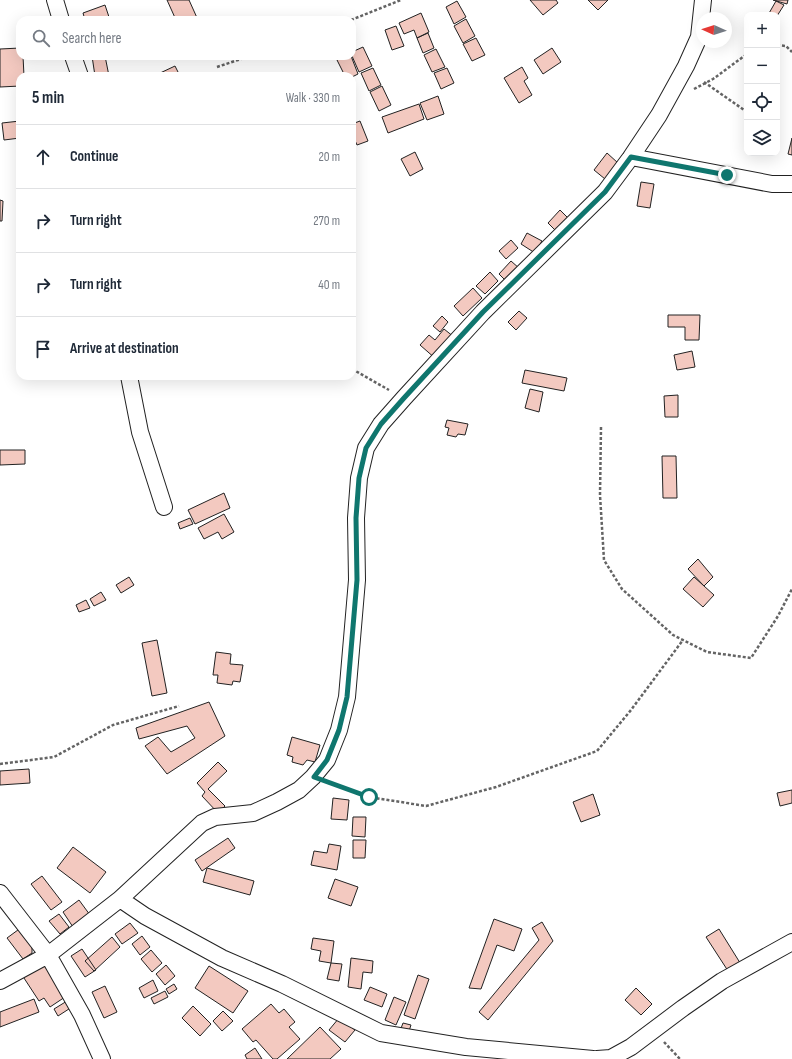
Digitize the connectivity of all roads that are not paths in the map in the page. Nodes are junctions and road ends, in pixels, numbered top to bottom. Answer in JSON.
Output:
{"nodes":[{"id":1,"x":55,"y":0,"type":"edge"},
{"id":2,"x":703,"y":0,"type":"edge"},
{"id":3,"x":61,"y":16,"type":"edge"},
{"id":4,"x":74,"y":60,"type":"edge"},
{"id":5,"x":79,"y":72,"type":"edge"},
{"id":6,"x":631,"y":157,"type":"junction"},
{"id":7,"x":792,"y":184,"type":"edge"},
{"id":8,"x":130,"y":380,"type":"edge"},
{"id":9,"x":164,"y":507,"type":"dead end"},
{"id":10,"x":0,"y":893,"type":"edge"},
{"id":11,"x":120,"y":899,"type":"junction"},
{"id":12,"x":792,"y":942,"type":"edge"},
{"id":13,"x":48,"y":955,"type":"junction"},
{"id":14,"x":0,"y":981,"type":"edge"},
{"id":15,"x":102,"y":1059,"type":"edge"},
{"id":16,"x":593,"y":1059,"type":"edge"},
{"id":17,"x":597,"y":1059,"type":"edge"}],
"edges":[{"from":1,"to":3,"type":"street"},
{"from":2,"to":6,"type":"street"},
{"from":4,"to":5,"type":"street"},
{"from":6,"to":7,"type":"street"},
{"from":6,"to":11,"type":"street"},
{"from":8,"to":9,"type":"street"},
{"from":10,"to":13,"type":"street"},
{"from":11,"to":13,"type":"street"},
{"from":11,"to":16,"type":"street"},
{"from":12,"to":17,"type":"street"},
{"from":13,"to":14,"type":"street"},
{"from":13,"to":15,"type":"street"}]}
